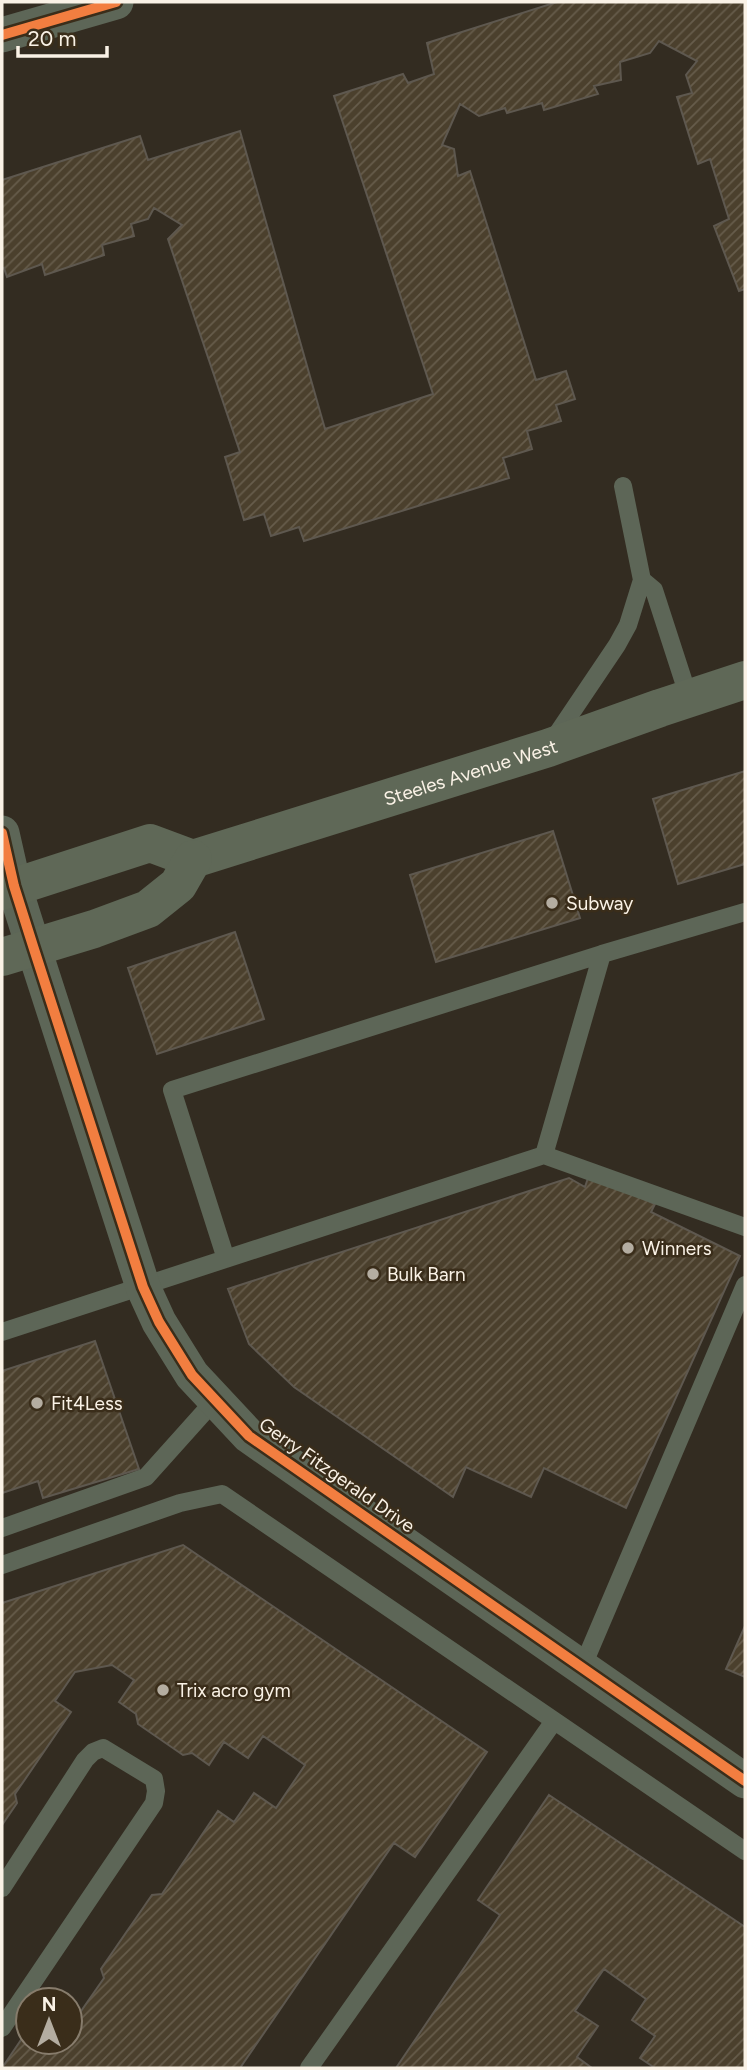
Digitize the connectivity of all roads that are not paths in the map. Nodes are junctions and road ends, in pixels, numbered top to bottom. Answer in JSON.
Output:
{"nodes":[{"id":1,"x":116,"y":2,"type":"edge"},
{"id":2,"x":2,"y":35,"type":"edge"},
{"id":3,"x":623,"y":486,"type":"dead end"},
{"id":4,"x":642,"y":580,"type":"junction"},
{"id":5,"x":745,"y":680,"type":"edge"},
{"id":6,"x":689,"y":698,"type":"junction"},
{"id":7,"x":548,"y":748,"type":"junction"},
{"id":8,"x":2,"y":833,"type":"edge"},
{"id":9,"x":193,"y":859,"type":"junction"},
{"id":10,"x":8,"y":888,"type":"edge"},
{"id":11,"x":745,"y":912,"type":"edge"},
{"id":12,"x":18,"y":952,"type":"edge"},
{"id":13,"x":601,"y":954,"type":"junction"},
{"id":14,"x":544,"y":1155,"type":"junction"},
{"id":15,"x":745,"y":1227,"type":"edge"},
{"id":16,"x":226,"y":1259,"type":"junction"},
{"id":17,"x":745,"y":1285,"type":"edge"},
{"id":18,"x":143,"y":1287,"type":"junction"},
{"id":19,"x":2,"y":1332,"type":"edge"},
{"id":20,"x":215,"y":1400,"type":"junction"},
{"id":21,"x":2,"y":1528,"type":"edge"},
{"id":22,"x":2,"y":1565,"type":"edge"},
{"id":23,"x":582,"y":1668,"type":"junction"},
{"id":24,"x":554,"y":1721,"type":"junction"},
{"id":25,"x":745,"y":1782,"type":"edge"},
{"id":26,"x":745,"y":1851,"type":"edge"},
{"id":27,"x":2,"y":1888,"type":"edge"},
{"id":28,"x":2,"y":2028,"type":"edge"},
{"id":29,"x":309,"y":2068,"type":"edge"}],
"edges":[{"from":1,"to":2,"type":"street"},
{"from":3,"to":4,"type":"lane"},
{"from":4,"to":6,"type":"lane"},
{"from":4,"to":7,"type":"lane"},
{"from":5,"to":6,"type":"main road","name":"Steeles Avenue West"},
{"from":6,"to":7,"type":"main road","name":"Steeles Avenue West"},
{"from":7,"to":9,"type":"main road","name":"Steeles Avenue West"},
{"from":8,"to":10,"type":"street","name":"Gerry Fitzgerald Drive"},
{"from":9,"to":10,"type":"main road"},
{"from":9,"to":12,"type":"main road"},
{"from":10,"to":12,"type":"street","name":"Gerry Fitzgerald Drive"},
{"from":11,"to":13,"type":"lane"},
{"from":12,"to":18,"type":"street","name":"Gerry Fitzgerald Drive"},
{"from":13,"to":14,"type":"lane"},
{"from":13,"to":16,"type":"lane"},
{"from":14,"to":15,"type":"lane"},
{"from":14,"to":16,"type":"lane"},
{"from":16,"to":18,"type":"lane"},
{"from":17,"to":23,"type":"lane"},
{"from":18,"to":19,"type":"lane"},
{"from":18,"to":20,"type":"street","name":"Gerry Fitzgerald Drive"},
{"from":20,"to":21,"type":"lane"},
{"from":20,"to":23,"type":"street","name":"Gerry Fitzgerald Drive"},
{"from":22,"to":24,"type":"lane"},
{"from":23,"to":25,"type":"street","name":"Gerry Fitzgerald Drive"},
{"from":24,"to":26,"type":"lane"},
{"from":24,"to":29,"type":"lane"},
{"from":27,"to":28,"type":"lane"}]}
